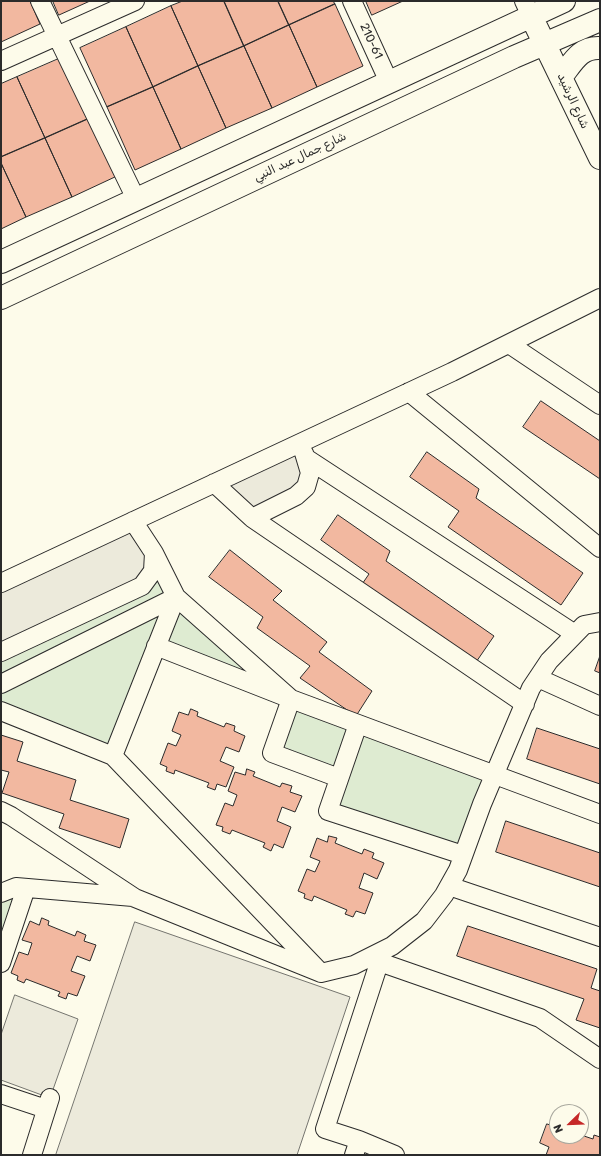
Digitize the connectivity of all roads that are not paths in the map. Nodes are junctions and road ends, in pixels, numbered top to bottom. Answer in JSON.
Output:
{"nodes":[{"id":1,"x":40,"y":1,"type":"edge"},
{"id":2,"x":135,"y":1,"type":"edge"},
{"id":3,"x":352,"y":1,"type":"edge"},
{"id":4,"x":564,"y":1,"type":"edge"},
{"id":5,"x":528,"y":8,"type":"edge"},
{"id":6,"x":599,"y":23,"type":"edge"},
{"id":7,"x":58,"y":36,"type":"junction"},
{"id":8,"x":546,"y":45,"type":"junction"},
{"id":9,"x":600,"y":48,"type":"edge"},
{"id":10,"x":1,"y":61,"type":"edge"},
{"id":11,"x":562,"y":76,"type":"junction"},
{"id":12,"x":389,"y":82,"type":"junction"},
{"id":13,"x":600,"y":158,"type":"edge"},
{"id":14,"x":136,"y":199,"type":"junction"},
{"id":15,"x":1,"y":262,"type":"edge"},
{"id":16,"x":1,"y":298,"type":"edge"},
{"id":17,"x":600,"y":298,"type":"edge"},
{"id":18,"x":509,"y":344,"type":"junction"},
{"id":19,"x":409,"y":392,"type":"junction"},
{"id":20,"x":600,"y":405,"type":"edge"},
{"id":21,"x":303,"y":450,"type":"junction"},
{"id":22,"x":214,"y":483,"type":"junction"},
{"id":23,"x":252,"y":518,"type":"junction"},
{"id":24,"x":133,"y":521,"type":"junction"},
{"id":25,"x":600,"y":548,"type":"edge"},
{"id":26,"x":154,"y":553,"type":"junction"},
{"id":27,"x":1,"y":583,"type":"edge"},
{"id":28,"x":176,"y":597,"type":"junction"},
{"id":29,"x":600,"y":622,"type":"edge"},
{"id":30,"x":575,"y":634,"type":"junction"},
{"id":31,"x":156,"y":646,"type":"junction"},
{"id":32,"x":1,"y":652,"type":"edge"},
{"id":33,"x":538,"y":678,"type":"junction"},
{"id":34,"x":1,"y":684,"type":"edge"},
{"id":35,"x":291,"y":699,"type":"junction"},
{"id":36,"x":525,"y":704,"type":"junction"},
{"id":37,"x":600,"y":706,"type":"edge"},
{"id":38,"x":1,"y":711,"type":"edge"},
{"id":39,"x":358,"y":724,"type":"junction"},
{"id":40,"x":113,"y":756,"type":"junction"},
{"id":41,"x":494,"y":774,"type":"junction"},
{"id":42,"x":339,"y":778,"type":"junction"},
{"id":43,"x":1,"y":811,"type":"edge"},
{"id":44,"x":600,"y":814,"type":"edge"},
{"id":45,"x":464,"y":855,"type":"junction"},
{"id":46,"x":449,"y":886,"type":"junction"},
{"id":47,"x":26,"y":888,"type":"junction"},
{"id":48,"x":1,"y":893,"type":"edge"},
{"id":49,"x":135,"y":898,"type":"junction"},
{"id":50,"x":600,"y":937,"type":"edge"},
{"id":51,"x":373,"y":961,"type":"junction"},
{"id":52,"x":1,"y":963,"type":"edge"},
{"id":53,"x":321,"y":973,"type":"junction"},
{"id":54,"x":600,"y":1059,"type":"edge"},
{"id":55,"x":1,"y":1094,"type":"edge"},
{"id":56,"x":356,"y":1148,"type":"edge"},
{"id":57,"x":32,"y":1155,"type":"edge"},
{"id":58,"x":395,"y":1155,"type":"edge"}],
"edges":[{"from":1,"to":7,"type":"street"},
{"from":2,"to":7,"type":"street"},
{"from":3,"to":12,"type":"street","name":"210-61"},
{"from":4,"to":5,"type":"street"},
{"from":5,"to":8,"type":"street","name":"شارع الرشيد"},
{"from":5,"to":12,"type":"street"},
{"from":6,"to":8,"type":"street","name":"شارع جمال عبد النبي"},
{"from":7,"to":10,"type":"street"},
{"from":7,"to":14,"type":"street"},
{"from":8,"to":11,"type":"street","name":"شارع الرشيد"},
{"from":8,"to":16,"type":"street","name":"شارع جمال عبد النبي"},
{"from":9,"to":11,"type":"street"},
{"from":11,"to":13,"type":"street","name":"شارع الرشيد"},
{"from":12,"to":14,"type":"street"},
{"from":14,"to":15,"type":"street"},
{"from":17,"to":18,"type":"street"},
{"from":18,"to":19,"type":"street"},
{"from":18,"to":20,"type":"street"},
{"from":19,"to":21,"type":"street"},
{"from":19,"to":25,"type":"street"},
{"from":21,"to":22,"type":"street"},
{"from":21,"to":23,"type":"street"},
{"from":21,"to":30,"type":"street"},
{"from":22,"to":23,"type":"street"},
{"from":22,"to":24,"type":"street"},
{"from":23,"to":36,"type":"street"},
{"from":24,"to":26,"type":"street"},
{"from":24,"to":27,"type":"street"},
{"from":26,"to":28,"type":"street"},
{"from":26,"to":32,"type":"street"},
{"from":28,"to":31,"type":"street"},
{"from":28,"to":34,"type":"street"},
{"from":28,"to":35,"type":"street"},
{"from":29,"to":30,"type":"street"},
{"from":30,"to":33,"type":"street"},
{"from":31,"to":35,"type":"street"},
{"from":31,"to":40,"type":"street"},
{"from":33,"to":36,"type":"street"},
{"from":33,"to":37,"type":"street"},
{"from":35,"to":39,"type":"street"},
{"from":35,"to":42,"type":"street"},
{"from":36,"to":41,"type":"street"},
{"from":38,"to":40,"type":"street"},
{"from":39,"to":41,"type":"street"},
{"from":39,"to":42,"type":"street"},
{"from":40,"to":53,"type":"street"},
{"from":41,"to":44,"type":"street"},
{"from":41,"to":45,"type":"street"},
{"from":42,"to":45,"type":"street"},
{"from":43,"to":49,"type":"street"},
{"from":45,"to":46,"type":"street"},
{"from":46,"to":50,"type":"street"},
{"from":46,"to":51,"type":"street"},
{"from":47,"to":48,"type":"street"},
{"from":47,"to":49,"type":"street"},
{"from":47,"to":52,"type":"street"},
{"from":49,"to":53,"type":"street"},
{"from":51,"to":53,"type":"street"},
{"from":51,"to":54,"type":"street"},
{"from":51,"to":56,"type":"street"},
{"from":55,"to":57,"type":"street"},
{"from":56,"to":58,"type":"street"}]}
